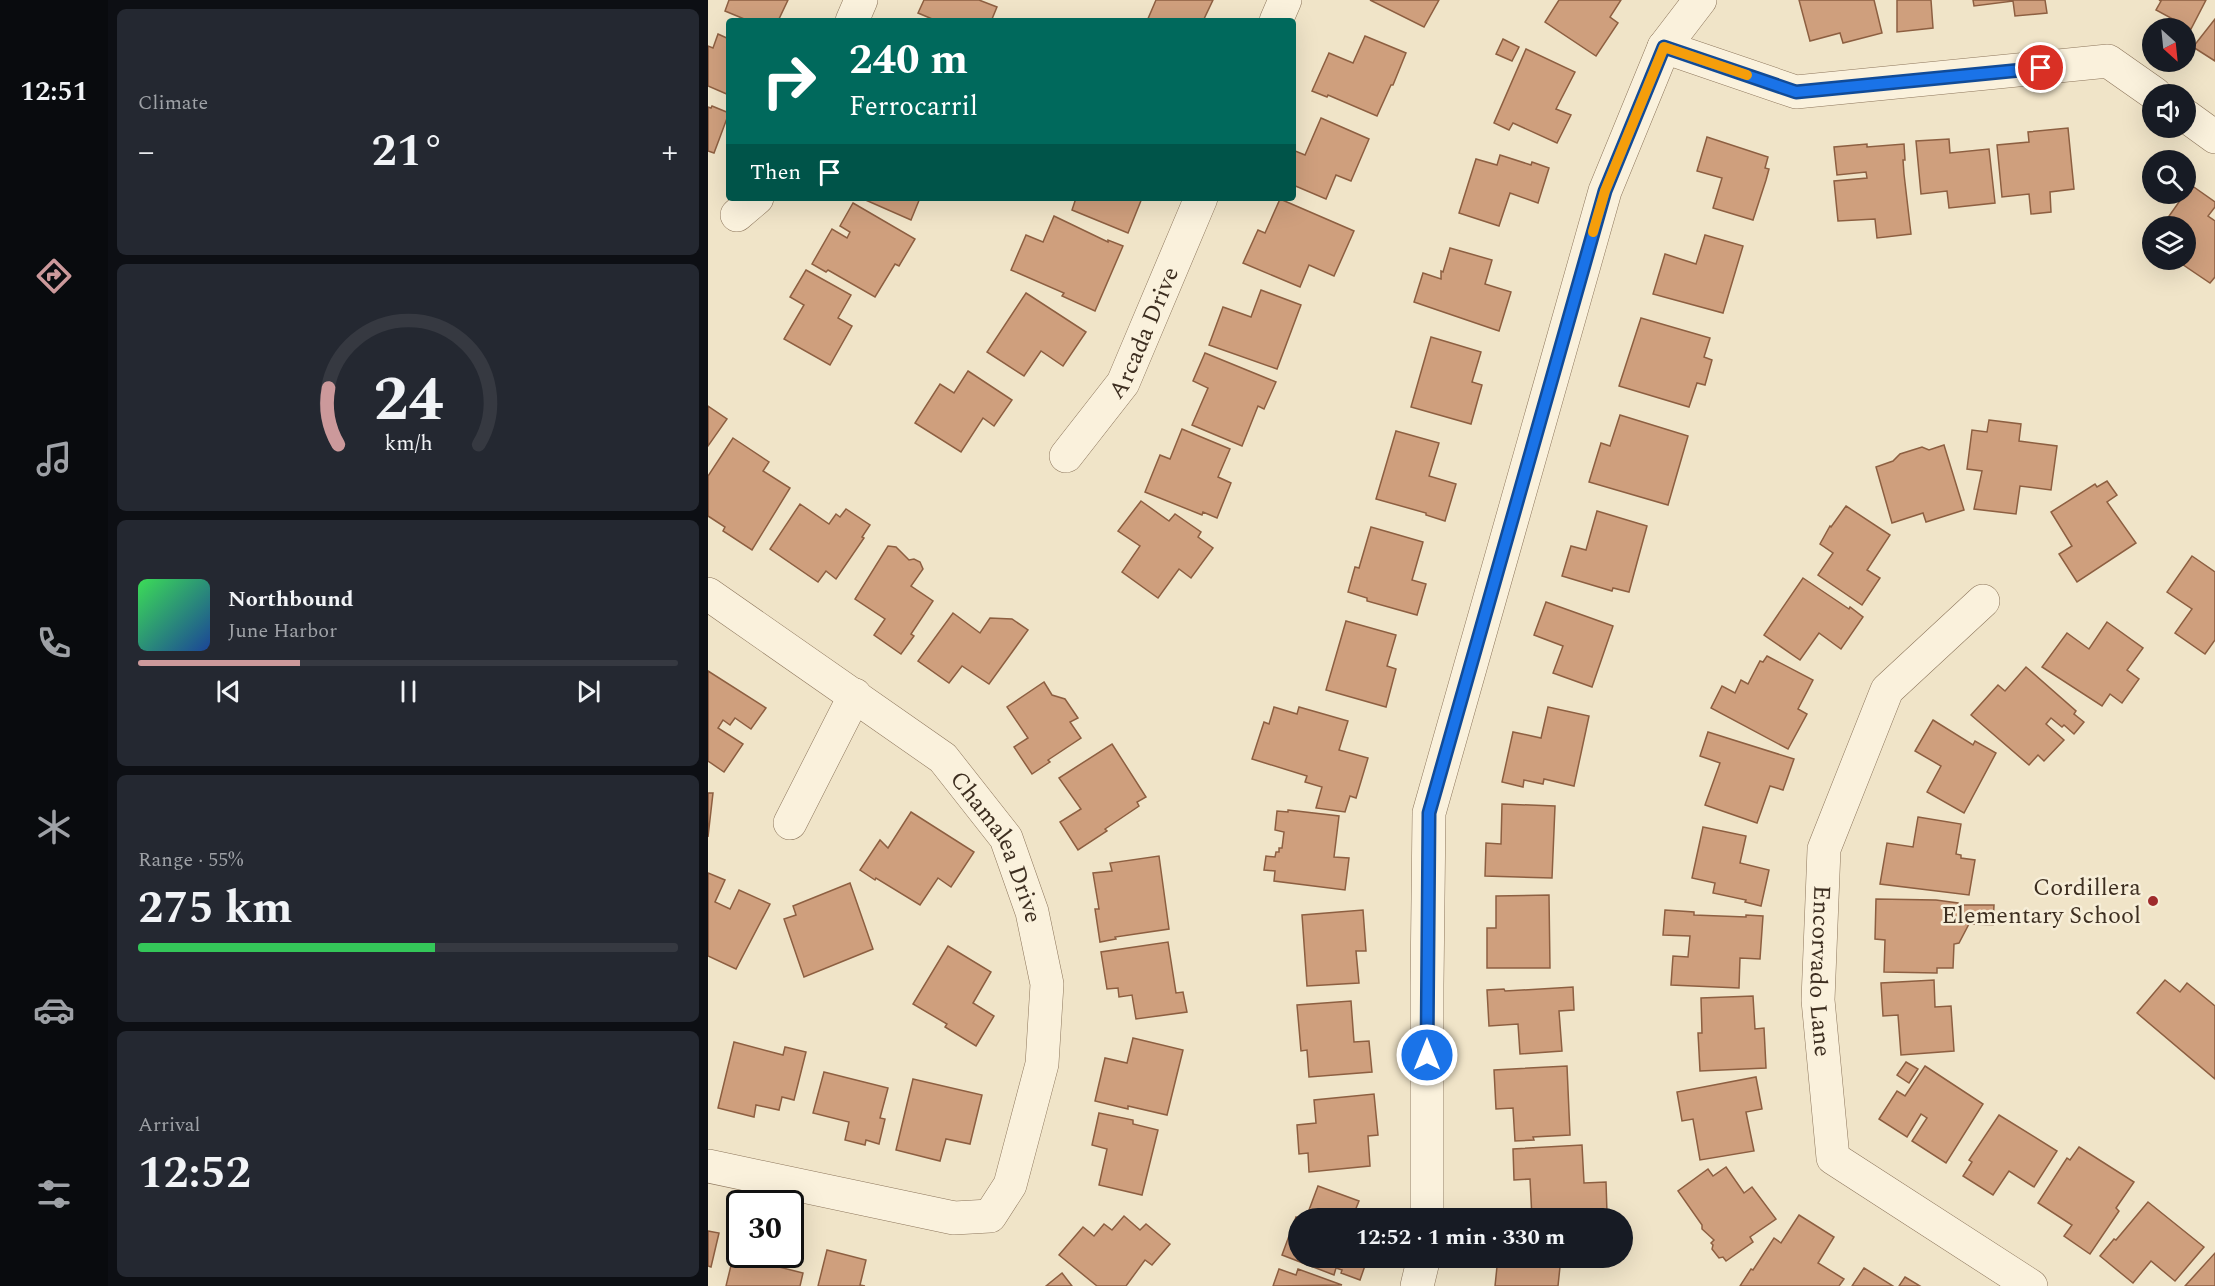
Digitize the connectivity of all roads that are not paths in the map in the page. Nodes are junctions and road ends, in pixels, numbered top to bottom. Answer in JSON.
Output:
{"nodes":[{"id":1,"x":861,"y":0,"type":"edge"},
{"id":2,"x":1285,"y":0,"type":"edge"},
{"id":3,"x":1700,"y":0,"type":"edge"},
{"id":4,"x":853,"y":18,"type":"edge"},
{"id":5,"x":1277,"y":18,"type":"edge"},
{"id":6,"x":1664,"y":47,"type":"junction"},
{"id":7,"x":2142,"y":85,"type":"edge"},
{"id":8,"x":2196,"y":123,"type":"edge"},
{"id":9,"x":2215,"y":137,"type":"edge"},
{"id":10,"x":1200,"y":201,"type":"edge"},
{"id":11,"x":1066,"y":456,"type":"dead end"},
{"id":12,"x":708,"y":594,"type":"edge"},
{"id":13,"x":1983,"y":601,"type":"dead end"},
{"id":14,"x":855,"y":695,"type":"junction"},
{"id":15,"x":790,"y":823,"type":"dead end"},
{"id":16,"x":708,"y":1166,"type":"edge"},
{"id":17,"x":1427,"y":1208,"type":"edge"},
{"id":18,"x":1421,"y":1268,"type":"edge"},
{"id":19,"x":1417,"y":1286,"type":"edge"},
{"id":20,"x":2031,"y":1286,"type":"edge"}],
"edges":[{"from":1,"to":4,"type":"street"},
{"from":2,"to":5,"type":"street"},
{"from":3,"to":6,"type":"street"},
{"from":6,"to":7,"type":"street"},
{"from":6,"to":17,"type":"street"},
{"from":8,"to":9,"type":"street"},
{"from":10,"to":11,"type":"street","name":"Arcada Drive"},
{"from":12,"to":14,"type":"street","name":"Chamalea Drive"},
{"from":13,"to":20,"type":"street","name":"Encorvado Lane"},
{"from":14,"to":15,"type":"street"},
{"from":14,"to":16,"type":"street","name":"Chamalea Drive"},
{"from":18,"to":19,"type":"street"}]}
